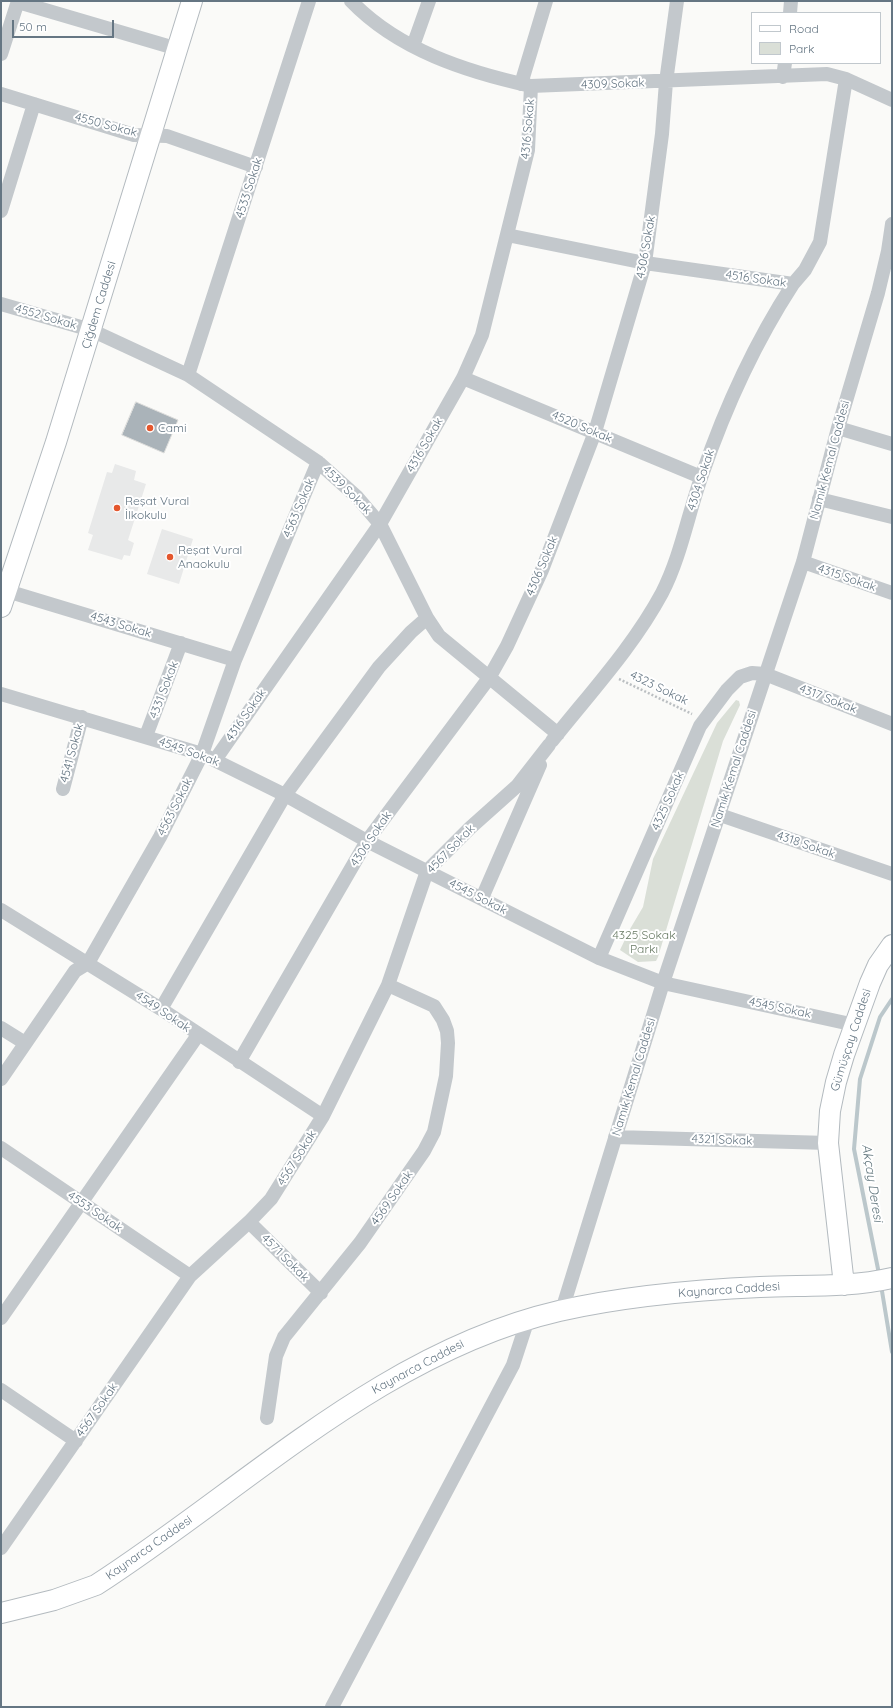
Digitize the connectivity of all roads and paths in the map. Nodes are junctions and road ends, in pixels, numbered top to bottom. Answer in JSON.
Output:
{"nodes":[{"id":1,"x":18,"y":1,"type":"edge"},
{"id":2,"x":192,"y":1,"type":"edge"},
{"id":3,"x":309,"y":1,"type":"edge"},
{"id":4,"x":351,"y":1,"type":"edge"},
{"id":5,"x":429,"y":1,"type":"edge"},
{"id":6,"x":546,"y":1,"type":"edge"},
{"id":7,"x":677,"y":1,"type":"edge"},
{"id":8,"x":791,"y":1,"type":"edge"},
{"id":9,"x":790,"y":12,"type":"edge"},
{"id":10,"x":413,"y":46,"type":"junction"},
{"id":11,"x":178,"y":49,"type":"junction"},
{"id":12,"x":1,"y":54,"type":"edge"},
{"id":13,"x":784,"y":70,"type":"edge"},
{"id":14,"x":846,"y":79,"type":"junction"},
{"id":15,"x":666,"y":82,"type":"junction"},
{"id":16,"x":526,"y":85,"type":"junction"},
{"id":17,"x":1,"y":94,"type":"edge"},
{"id":18,"x":892,"y":100,"type":"edge"},
{"id":19,"x":34,"y":104,"type":"junction"},
{"id":20,"x":150,"y":134,"type":"junction"},
{"id":21,"x":256,"y":167,"type":"junction"},
{"id":22,"x":1,"y":211,"type":"edge"},
{"id":23,"x":892,"y":224,"type":"edge"},
{"id":24,"x":507,"y":236,"type":"junction"},
{"id":25,"x":890,"y":252,"type":"edge"},
{"id":26,"x":645,"y":263,"type":"junction"},
{"id":27,"x":792,"y":284,"type":"junction"},
{"id":28,"x":1,"y":304,"type":"edge"},
{"id":29,"x":91,"y":330,"type":"junction"},
{"id":30,"x":188,"y":375,"type":"junction"},
{"id":31,"x":464,"y":378,"type":"junction"},
{"id":32,"x":838,"y":428,"type":"junction"},
{"id":33,"x":594,"y":432,"type":"junction"},
{"id":34,"x":892,"y":444,"type":"edge"},
{"id":35,"x":318,"y":462,"type":"junction"},
{"id":36,"x":701,"y":477,"type":"junction"},
{"id":37,"x":819,"y":499,"type":"junction"},
{"id":38,"x":892,"y":517,"type":"edge"},
{"id":39,"x":380,"y":524,"type":"junction"},
{"id":40,"x":803,"y":562,"type":"junction"},
{"id":41,"x":5,"y":588,"type":"edge"},
{"id":42,"x":892,"y":593,"type":"edge"},
{"id":43,"x":427,"y":618,"type":"junction"},
{"id":44,"x":181,"y":643,"type":"junction"},
{"id":45,"x":235,"y":660,"type":"junction"},
{"id":46,"x":606,"y":673,"type":"junction"},
{"id":47,"x":765,"y":674,"type":"junction"},
{"id":48,"x":489,"y":678,"type":"junction"},
{"id":49,"x":1,"y":694,"type":"edge"},
{"id":50,"x":82,"y":717,"type":"junction"},
{"id":51,"x":704,"y":720,"type":"junction"},
{"id":52,"x":892,"y":724,"type":"edge"},
{"id":53,"x":558,"y":734,"type":"junction"},
{"id":54,"x":146,"y":736,"type":"junction"},
{"id":55,"x":549,"y":745,"type":"junction"},
{"id":56,"x":209,"y":757,"type":"junction"},
{"id":57,"x":63,"y":789,"type":"dead end"},
{"id":58,"x":286,"y":795,"type":"junction"},
{"id":59,"x":720,"y":815,"type":"junction"},
{"id":60,"x":367,"y":841,"type":"junction"},
{"id":61,"x":427,"y":871,"type":"junction"},
{"id":62,"x":892,"y":874,"type":"edge"},
{"id":63,"x":482,"y":898,"type":"junction"},
{"id":64,"x":1,"y":910,"type":"edge"},
{"id":65,"x":892,"y":945,"type":"edge"},
{"id":66,"x":599,"y":958,"type":"junction"},
{"id":67,"x":88,"y":963,"type":"junction"},
{"id":68,"x":663,"y":983,"type":"junction"},
{"id":69,"x":388,"y":985,"type":"junction"},
{"id":70,"x":161,"y":1009,"type":"junction"},
{"id":71,"x":855,"y":1025,"type":"junction"},
{"id":72,"x":1,"y":1028,"type":"edge"},
{"id":73,"x":198,"y":1035,"type":"junction"},
{"id":74,"x":25,"y":1043,"type":"junction"},
{"id":75,"x":239,"y":1062,"type":"junction"},
{"id":76,"x":1,"y":1079,"type":"edge"},
{"id":77,"x":323,"y":1116,"type":"junction"},
{"id":78,"x":615,"y":1138,"type":"junction"},
{"id":79,"x":828,"y":1143,"type":"junction"},
{"id":80,"x":1,"y":1148,"type":"edge"},
{"id":81,"x":82,"y":1204,"type":"junction"},
{"id":82,"x":249,"y":1222,"type":"junction"},
{"id":83,"x":190,"y":1276,"type":"junction"},
{"id":84,"x":892,"y":1278,"type":"edge"},
{"id":85,"x":844,"y":1285,"type":"junction"},
{"id":86,"x":321,"y":1293,"type":"junction"},
{"id":87,"x":562,"y":1310,"type":"junction"},
{"id":88,"x":1,"y":1318,"type":"edge"},
{"id":89,"x":528,"y":1319,"type":"junction"},
{"id":90,"x":1,"y":1390,"type":"edge"},
{"id":91,"x":267,"y":1418,"type":"dead end"},
{"id":92,"x":76,"y":1441,"type":"junction"},
{"id":93,"x":1,"y":1548,"type":"edge"},
{"id":94,"x":1,"y":1613,"type":"edge"},
{"id":95,"x":332,"y":1707,"type":"edge"}],
"edges":[{"from":1,"to":11,"type":"street"},
{"from":1,"to":12,"type":"street"},
{"from":2,"to":11,"type":"street","name":"Çiğdem Caddesi"},
{"from":3,"to":21,"type":"street","name":"4533 Sokak"},
{"from":4,"to":10,"type":"street","name":"4309 Sokak"},
{"from":5,"to":10,"type":"street"},
{"from":6,"to":16,"type":"street","name":"4316 Sokak"},
{"from":7,"to":15,"type":"street","name":"4306 Sokak"},
{"from":8,"to":9,"type":"street"},
{"from":10,"to":16,"type":"street","name":"4309 Sokak"},
{"from":11,"to":20,"type":"street","name":"Çiğdem Caddesi"},
{"from":13,"to":14,"type":"street","name":"4309 Sokak"},
{"from":13,"to":15,"type":"street","name":"4309 Sokak"},
{"from":14,"to":18,"type":"street","name":"4309 Sokak"},
{"from":14,"to":27,"type":"street","name":"4516 Sokak"},
{"from":15,"to":16,"type":"street","name":"4309 Sokak"},
{"from":15,"to":26,"type":"street","name":"4306 Sokak"},
{"from":16,"to":24,"type":"street","name":"4316 Sokak"},
{"from":17,"to":19,"type":"street","name":"4550 Sokak"},
{"from":19,"to":20,"type":"street","name":"4550 Sokak"},
{"from":19,"to":22,"type":"street"},
{"from":20,"to":21,"type":"street","name":"4550 Sokak"},
{"from":20,"to":29,"type":"street","name":"Çiğdem Caddesi"},
{"from":21,"to":30,"type":"street","name":"4533 Sokak"},
{"from":23,"to":25,"type":"street","name":"Namık Kemal Caddesi"},
{"from":24,"to":26,"type":"street","name":"4516 Sokak"},
{"from":24,"to":31,"type":"street","name":"4316 Sokak"},
{"from":25,"to":32,"type":"street","name":"Namık Kemal Caddesi"},
{"from":26,"to":27,"type":"street","name":"4516 Sokak"},
{"from":26,"to":33,"type":"street","name":"4306 Sokak"},
{"from":27,"to":36,"type":"street","name":"4304 Sokak"},
{"from":28,"to":29,"type":"street","name":"4552 Sokak"},
{"from":29,"to":30,"type":"street","name":"4539 Sokak"},
{"from":29,"to":41,"type":"street","name":"Çiğdem Caddesi"},
{"from":30,"to":35,"type":"street","name":"4539 Sokak"},
{"from":31,"to":33,"type":"street","name":"4520 Sokak"},
{"from":31,"to":39,"type":"street","name":"4316 Sokak"},
{"from":32,"to":34,"type":"street"},
{"from":32,"to":37,"type":"street","name":"Namık Kemal Caddesi"},
{"from":33,"to":36,"type":"street","name":"4520 Sokak"},
{"from":33,"to":48,"type":"street","name":"4306 Sokak"},
{"from":35,"to":39,"type":"street","name":"4539 Sokak"},
{"from":35,"to":45,"type":"street","name":"4563 Sokak"},
{"from":36,"to":46,"type":"street","name":"4304 Sokak"},
{"from":37,"to":38,"type":"street"},
{"from":37,"to":40,"type":"street","name":"Namık Kemal Caddesi"},
{"from":39,"to":43,"type":"street","name":"4539 Sokak"},
{"from":39,"to":56,"type":"street","name":"4316 Sokak"},
{"from":40,"to":42,"type":"street","name":"4315 Sokak"},
{"from":40,"to":47,"type":"street","name":"Namık Kemal Caddesi"},
{"from":41,"to":44,"type":"street","name":"4543 Sokak"},
{"from":43,"to":48,"type":"street","name":"4539 Sokak"},
{"from":43,"to":58,"type":"street"},
{"from":44,"to":45,"type":"street","name":"4543 Sokak"},
{"from":44,"to":54,"type":"street","name":"4331 Sokak"},
{"from":45,"to":56,"type":"street","name":"4563 Sokak"},
{"from":46,"to":51,"type":"path","name":"4323 Sokak"},
{"from":46,"to":53,"type":"street","name":"4304 Sokak"},
{"from":47,"to":51,"type":"street","name":"4325 Sokak"},
{"from":47,"to":52,"type":"street","name":"4317 Sokak"},
{"from":47,"to":59,"type":"street","name":"Namık Kemal Caddesi"},
{"from":48,"to":53,"type":"street","name":"4539 Sokak"},
{"from":48,"to":60,"type":"street","name":"4306 Sokak"},
{"from":49,"to":50,"type":"street","name":"4545 Sokak"},
{"from":50,"to":54,"type":"street","name":"4545 Sokak"},
{"from":50,"to":57,"type":"street","name":"4541 Sokak"},
{"from":51,"to":66,"type":"street","name":"4325 Sokak"},
{"from":53,"to":55,"type":"street","name":"4304 Sokak"},
{"from":54,"to":56,"type":"street","name":"4545 Sokak"},
{"from":55,"to":61,"type":"street","name":"4567 Sokak"},
{"from":55,"to":63,"type":"street"},
{"from":56,"to":58,"type":"street","name":"4545 Sokak"},
{"from":56,"to":67,"type":"street","name":"4563 Sokak"},
{"from":58,"to":60,"type":"street","name":"4545 Sokak"},
{"from":58,"to":70,"type":"street"},
{"from":59,"to":62,"type":"street","name":"4318 Sokak"},
{"from":59,"to":68,"type":"street","name":"Namık Kemal Caddesi"},
{"from":60,"to":61,"type":"street","name":"4545 Sokak"},
{"from":60,"to":75,"type":"street","name":"4306 Sokak"},
{"from":61,"to":63,"type":"street","name":"4545 Sokak"},
{"from":61,"to":69,"type":"street","name":"4567 Sokak"},
{"from":63,"to":66,"type":"street","name":"4545 Sokak"},
{"from":64,"to":67,"type":"street","name":"4549 Sokak"},
{"from":65,"to":71,"type":"street","name":"Gümüşçay Caddesi"},
{"from":66,"to":68,"type":"street","name":"4545 Sokak"},
{"from":67,"to":70,"type":"street","name":"4549 Sokak"},
{"from":67,"to":74,"type":"street","name":"4563 Sokak"},
{"from":68,"to":71,"type":"street","name":"4545 Sokak"},
{"from":68,"to":78,"type":"street","name":"Namık Kemal Caddesi"},
{"from":69,"to":77,"type":"street","name":"4567 Sokak"},
{"from":69,"to":86,"type":"street","name":"4569 Sokak"},
{"from":70,"to":73,"type":"street","name":"4549 Sokak"},
{"from":71,"to":79,"type":"street","name":"Gümüşçay Caddesi"},
{"from":72,"to":74,"type":"street"},
{"from":73,"to":75,"type":"street","name":"4549 Sokak"},
{"from":73,"to":81,"type":"street"},
{"from":74,"to":76,"type":"street","name":"4563 Sokak"},
{"from":75,"to":77,"type":"street","name":"4549 Sokak"},
{"from":77,"to":82,"type":"street","name":"4567 Sokak"},
{"from":78,"to":79,"type":"street","name":"4321 Sokak"},
{"from":78,"to":87,"type":"street","name":"Namık Kemal Caddesi"},
{"from":79,"to":85,"type":"street","name":"Gümüşçay Caddesi"},
{"from":80,"to":81,"type":"street","name":"4553 Sokak"},
{"from":81,"to":83,"type":"street","name":"4553 Sokak"},
{"from":81,"to":88,"type":"street"},
{"from":82,"to":83,"type":"street","name":"4567 Sokak"},
{"from":82,"to":86,"type":"street","name":"4571 Sokak"},
{"from":83,"to":92,"type":"street","name":"4567 Sokak"},
{"from":84,"to":85,"type":"street","name":"Kaynarca Caddesi"},
{"from":85,"to":87,"type":"street","name":"Kaynarca Caddesi"},
{"from":86,"to":91,"type":"street","name":"4569 Sokak"},
{"from":87,"to":89,"type":"street","name":"Kaynarca Caddesi"},
{"from":89,"to":94,"type":"street","name":"Kaynarca Caddesi"},
{"from":89,"to":95,"type":"street"},
{"from":90,"to":92,"type":"street"},
{"from":92,"to":93,"type":"street","name":"4567 Sokak"}]}
